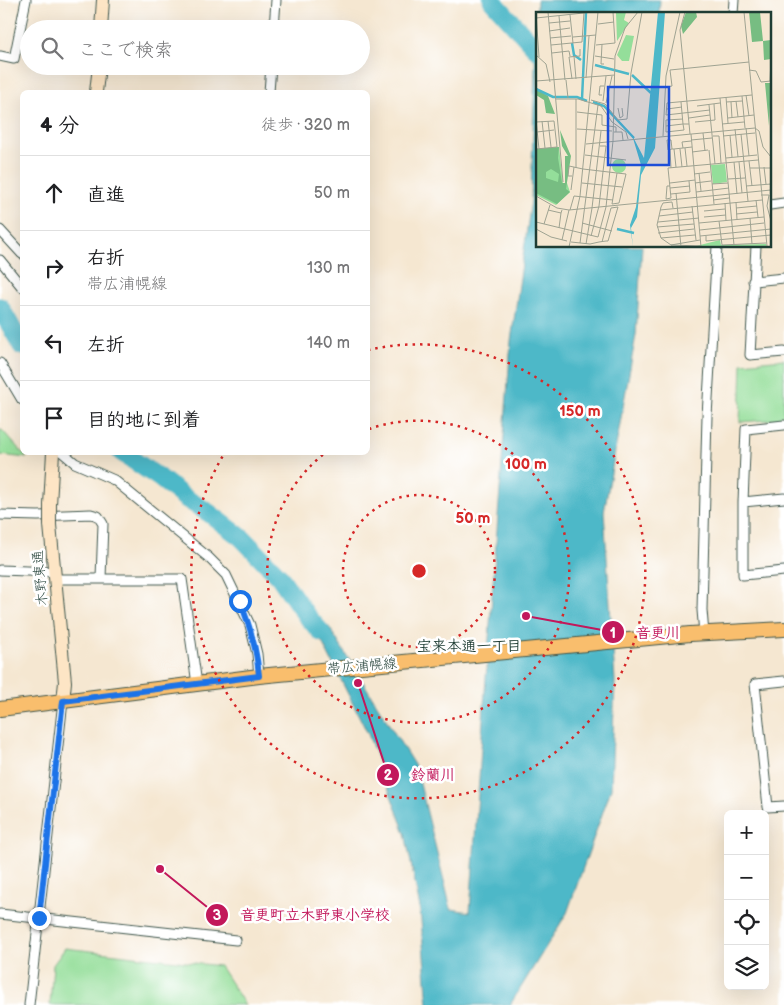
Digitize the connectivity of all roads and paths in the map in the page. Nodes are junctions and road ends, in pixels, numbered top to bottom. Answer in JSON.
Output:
{"nodes":[{"id":1,"x":26,"y":0,"type":"edge"},
{"id":2,"x":103,"y":0,"type":"edge"},
{"id":3,"x":276,"y":0,"type":"edge"},
{"id":4,"x":22,"y":20,"type":"edge"},
{"id":5,"x":102,"y":20,"type":"edge"},
{"id":6,"x":275,"y":20,"type":"edge"},
{"id":7,"x":20,"y":30,"type":"edge"},
{"id":8,"x":0,"y":56,"type":"edge"},
{"id":9,"x":98,"y":75,"type":"edge"},
{"id":10,"x":270,"y":75,"type":"edge"},
{"id":11,"x":96,"y":90,"type":"edge"},
{"id":12,"x":269,"y":90,"type":"edge"},
{"id":13,"x":0,"y":230,"type":"edge"},
{"id":14,"x":717,"y":248,"type":"edge"},
{"id":15,"x":756,"y":248,"type":"edge"},
{"id":16,"x":20,"y":252,"type":"edge"},
{"id":17,"x":0,"y":260,"type":"edge"},
{"id":18,"x":784,"y":278,"type":"edge"},
{"id":19,"x":754,"y":281,"type":"junction"},
{"id":20,"x":20,"y":285,"type":"edge"},
{"id":21,"x":784,"y":352,"type":"edge"},
{"id":22,"x":0,"y":363,"type":"edge"},
{"id":23,"x":20,"y":397,"type":"edge"},
{"id":24,"x":784,"y":425,"type":"edge"},
{"id":25,"x":53,"y":455,"type":"edge"},
{"id":26,"x":66,"y":455,"type":"edge"},
{"id":27,"x":784,"y":498,"type":"edge"},
{"id":28,"x":743,"y":502,"type":"junction"},
{"id":29,"x":0,"y":515,"type":"edge"},
{"id":30,"x":0,"y":570,"type":"edge"},
{"id":31,"x":784,"y":571,"type":"edge"},
{"id":32,"x":55,"y":576,"type":"junction"},
{"id":33,"x":101,"y":578,"type":"junction"},
{"id":34,"x":784,"y":629,"type":"edge"},
{"id":35,"x":697,"y":634,"type":"junction"},
{"id":36,"x":266,"y":675,"type":"junction"},
{"id":37,"x":784,"y":681,"type":"edge"},
{"id":38,"x":197,"y":684,"type":"junction"},
{"id":39,"x":63,"y":701,"type":"junction"},
{"id":40,"x":0,"y":709,"type":"edge"},
{"id":41,"x":784,"y":806,"type":"edge"},
{"id":42,"x":0,"y":914,"type":"edge"},
{"id":43,"x":39,"y":918,"type":"junction"},
{"id":44,"x":236,"y":940,"type":"dead end"},
{"id":45,"x":29,"y":1005,"type":"edge"}],
"edges":[{"from":1,"to":4,"type":"street"},
{"from":2,"to":5,"type":"street"},
{"from":3,"to":6,"type":"street"},
{"from":7,"to":8,"type":"street"},
{"from":9,"to":11,"type":"street"},
{"from":10,"to":12,"type":"street"},
{"from":13,"to":16,"type":"street"},
{"from":14,"to":35,"type":"street"},
{"from":15,"to":19,"type":"street"},
{"from":17,"to":20,"type":"street"},
{"from":18,"to":19,"type":"street"},
{"from":19,"to":21,"type":"street"},
{"from":22,"to":23,"type":"street"},
{"from":24,"to":28,"type":"street"},
{"from":25,"to":32,"type":"street","name":"木野東通","bridge":true},
{"from":26,"to":36,"type":"street"},
{"from":27,"to":28,"type":"street"},
{"from":28,"to":31,"type":"street"},
{"from":29,"to":33,"type":"street"},
{"from":30,"to":32,"type":"street"},
{"from":32,"to":33,"type":"street"},
{"from":32,"to":39,"type":"street","name":"木野東通"},
{"from":33,"to":38,"type":"street"},
{"from":34,"to":35,"type":"main road","name":"帯広浦幌線"},
{"from":35,"to":36,"type":"main road","name":"帯広浦幌線"},
{"from":36,"to":38,"type":"main road","name":"帯広浦幌線"},
{"from":37,"to":41,"type":"street"},
{"from":38,"to":39,"type":"main road","name":"帯広浦幌線"},
{"from":39,"to":40,"type":"main road","name":"帯広浦幌線"},
{"from":39,"to":43,"type":"street"},
{"from":42,"to":43,"type":"street"},
{"from":43,"to":44,"type":"street"},
{"from":43,"to":45,"type":"street"}]}
